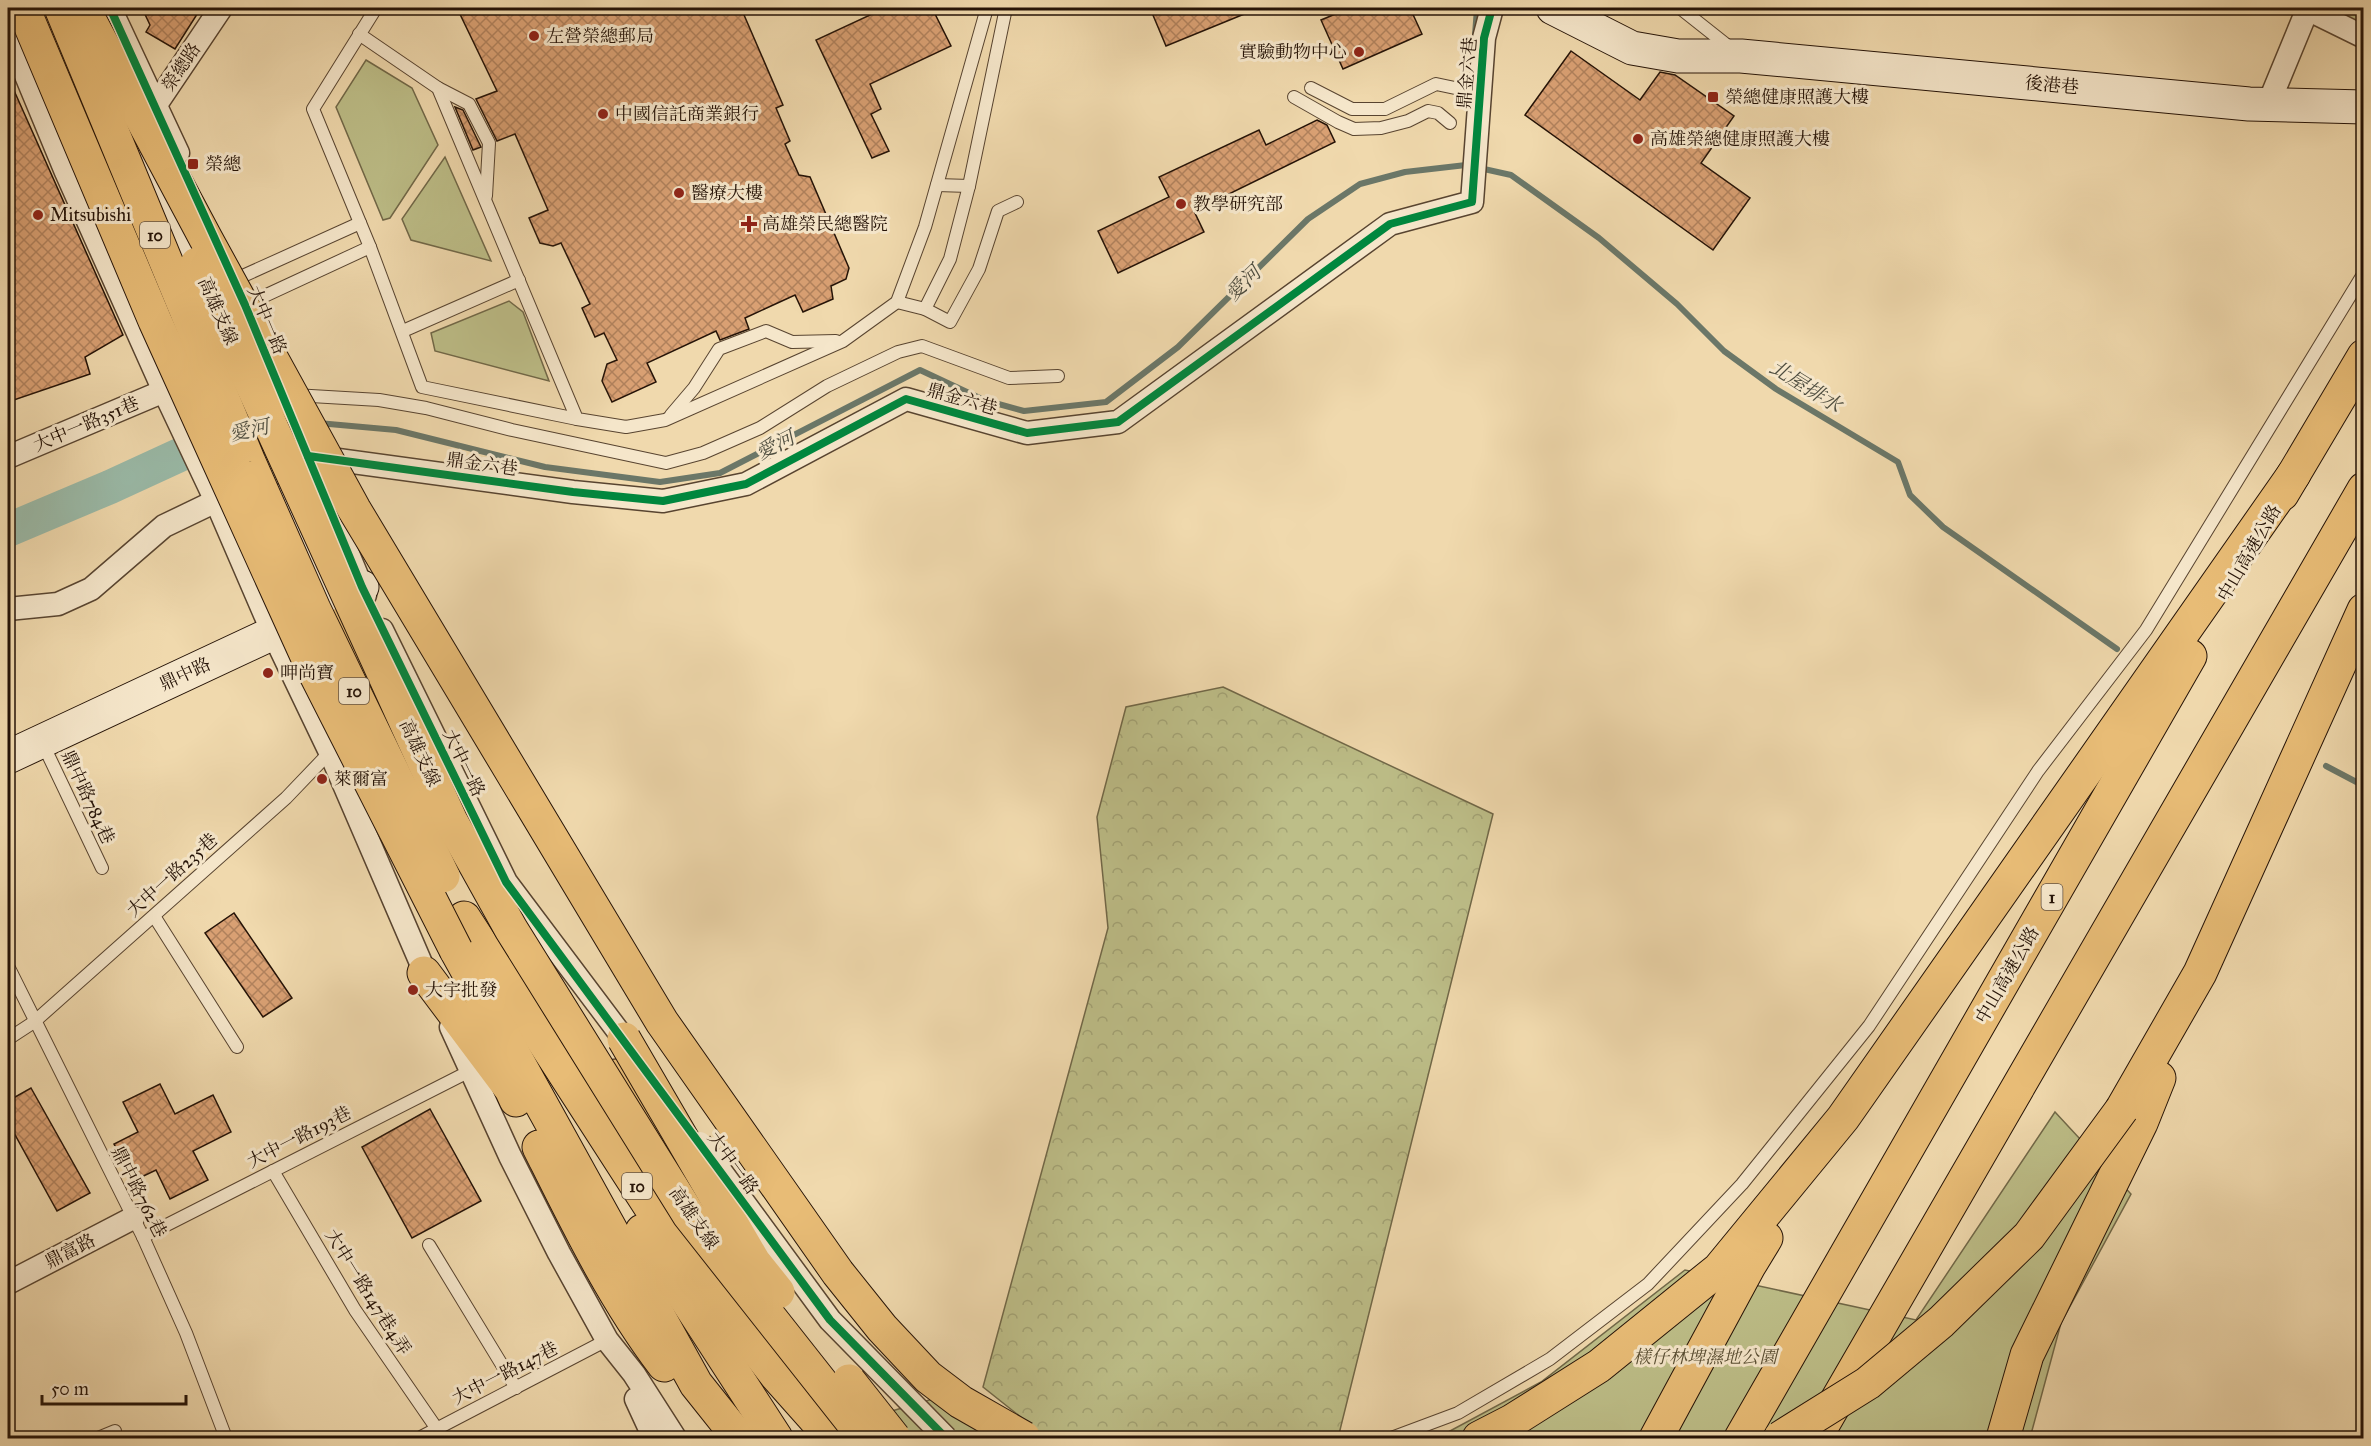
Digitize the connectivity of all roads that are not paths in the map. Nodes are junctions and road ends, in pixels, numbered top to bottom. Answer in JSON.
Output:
{"nodes":[{"id":1,"x":23,"y":8,"type":"edge"},
{"id":2,"x":37,"y":8,"type":"edge"},
{"id":3,"x":48,"y":8,"type":"edge"},
{"id":4,"x":61,"y":8,"type":"edge"},
{"id":5,"x":82,"y":8,"type":"edge"},
{"id":6,"x":110,"y":8,"type":"edge"},
{"id":7,"x":221,"y":8,"type":"edge"},
{"id":8,"x":376,"y":8,"type":"edge"},
{"id":9,"x":987,"y":8,"type":"edge"},
{"id":10,"x":1006,"y":8,"type":"edge"},
{"id":11,"x":1492,"y":8,"type":"edge"},
{"id":12,"x":1553,"y":8,"type":"edge"},
{"id":13,"x":1680,"y":8,"type":"edge"},
{"id":14,"x":2307,"y":8,"type":"edge"},
{"id":15,"x":8,"y":32,"type":"edge"},
{"id":16,"x":359,"y":34,"type":"junction"},
{"id":17,"x":2364,"y":37,"type":"edge"},
{"id":18,"x":1741,"y":56,"type":"junction"},
{"id":19,"x":438,"y":88,"type":"junction"},
{"id":20,"x":1311,"y":88,"type":"dead end"},
{"id":21,"x":1455,"y":88,"type":"dead end"},
{"id":22,"x":1294,"y":97,"type":"dead end"},
{"id":23,"x":2268,"y":105,"type":"junction"},
{"id":24,"x":154,"y":106,"type":"junction"},
{"id":25,"x":2364,"y":107,"type":"edge"},
{"id":26,"x":1449,"y":123,"type":"dead end"},
{"id":27,"x":131,"y":130,"type":"junction"},
{"id":28,"x":112,"y":148,"type":"junction"},
{"id":29,"x":937,"y":185,"type":"junction"},
{"id":30,"x":969,"y":186,"type":"junction"},
{"id":31,"x":486,"y":200,"type":"junction"},
{"id":32,"x":1017,"y":202,"type":"dead end"},
{"id":33,"x":360,"y":223,"type":"junction"},
{"id":34,"x":370,"y":247,"type":"junction"},
{"id":35,"x":105,"y":257,"type":"junction"},
{"id":36,"x":2364,"y":273,"type":"edge"},
{"id":37,"x":234,"y":280,"type":"junction"},
{"id":38,"x":519,"y":280,"type":"junction"},
{"id":39,"x":204,"y":298,"type":"junction"},
{"id":40,"x":897,"y":302,"type":"junction"},
{"id":41,"x":245,"y":305,"type":"junction"},
{"id":42,"x":925,"y":309,"type":"junction"},
{"id":43,"x":402,"y":331,"type":"junction"},
{"id":44,"x":843,"y":341,"type":"junction"},
{"id":45,"x":2364,"y":356,"type":"edge"},
{"id":46,"x":1058,"y":376,"type":"dead end"},
{"id":47,"x":164,"y":391,"type":"junction"},
{"id":48,"x":282,"y":394,"type":"junction"},
{"id":49,"x":577,"y":419,"type":"junction"},
{"id":50,"x":668,"y":419,"type":"junction"},
{"id":51,"x":255,"y":452,"type":"junction"},
{"id":52,"x":8,"y":457,"type":"edge"},
{"id":53,"x":309,"y":459,"type":"junction"},
{"id":54,"x":2294,"y":474,"type":"junction"},
{"id":55,"x":2364,"y":489,"type":"edge"},
{"id":56,"x":216,"y":501,"type":"junction"},
{"id":57,"x":362,"y":587,"type":"junction"},
{"id":58,"x":8,"y":609,"type":"edge"},
{"id":59,"x":2364,"y":610,"type":"edge"},
{"id":60,"x":337,"y":614,"type":"junction"},
{"id":61,"x":273,"y":633,"type":"junction"},
{"id":62,"x":504,"y":732,"type":"dead end"},
{"id":63,"x":42,"y":741,"type":"junction"},
{"id":64,"x":330,"y":752,"type":"junction"},
{"id":65,"x":8,"y":757,"type":"edge"},
{"id":66,"x":551,"y":813,"type":"dead end"},
{"id":67,"x":102,"y":868,"type":"dead end"},
{"id":68,"x":154,"y":916,"type":"junction"},
{"id":69,"x":464,"y":918,"type":"junction"},
{"id":70,"x":8,"y":966,"type":"edge"},
{"id":71,"x":424,"y":973,"type":"junction"},
{"id":72,"x":34,"y":1022,"type":"junction"},
{"id":73,"x":624,"y":1039,"type":"junction"},
{"id":74,"x":8,"y":1040,"type":"edge"},
{"id":75,"x":237,"y":1047,"type":"dead end"},
{"id":76,"x":472,"y":1070,"type":"junction"},
{"id":77,"x":2132,"y":1116,"type":"junction"},
{"id":78,"x":1843,"y":1118,"type":"junction"},
{"id":79,"x":273,"y":1171,"type":"junction"},
{"id":80,"x":138,"y":1228,"type":"junction"},
{"id":81,"x":429,"y":1245,"type":"dead end"},
{"id":82,"x":8,"y":1283,"type":"edge"},
{"id":83,"x":607,"y":1340,"type":"junction"},
{"id":84,"x":516,"y":1388,"type":"junction"},
{"id":85,"x":437,"y":1429,"type":"junction"},
{"id":86,"x":115,"y":1431,"type":"dead end"},
{"id":87,"x":99,"y":1438,"type":"edge"},
{"id":88,"x":226,"y":1438,"type":"edge"},
{"id":89,"x":419,"y":1438,"type":"edge"},
{"id":90,"x":654,"y":1438,"type":"edge"},
{"id":91,"x":675,"y":1438,"type":"edge"},
{"id":92,"x":738,"y":1438,"type":"edge"},
{"id":93,"x":776,"y":1438,"type":"edge"},
{"id":94,"x":832,"y":1438,"type":"edge"},
{"id":95,"x":865,"y":1438,"type":"edge"},
{"id":96,"x":894,"y":1438,"type":"edge"},
{"id":97,"x":946,"y":1438,"type":"edge"},
{"id":98,"x":951,"y":1438,"type":"edge"},
{"id":99,"x":1018,"y":1438,"type":"edge"},
{"id":100,"x":1024,"y":1438,"type":"edge"},
{"id":101,"x":1391,"y":1438,"type":"edge"},
{"id":102,"x":1479,"y":1438,"type":"edge"},
{"id":103,"x":1656,"y":1438,"type":"edge"},
{"id":104,"x":1741,"y":1438,"type":"edge"},
{"id":105,"x":1780,"y":1438,"type":"edge"},
{"id":106,"x":1815,"y":1438,"type":"edge"},
{"id":107,"x":2002,"y":1438,"type":"edge"}],
"edges":[{"from":1,"to":92,"type":"highway","bridge":true},
{"from":2,"to":51,"type":"highway","bridge":true},
{"from":3,"to":28,"type":"street"},
{"from":4,"to":51,"type":"highway","name":"高雄支線","number":"10","bridge":true},
{"from":5,"to":95,"type":"highway","name":"高雄支線","number":"10","bridge":true},
{"from":5,"to":100,"type":"highway","bridge":true},
{"from":6,"to":24,"type":"street","name":"大中一路"},
{"from":7,"to":24,"type":"street","name":"榮總路"},
{"from":8,"to":16,"type":"lane"},
{"from":9,"to":29,"type":"lane"},
{"from":10,"to":30,"type":"lane"},
{"from":11,"to":53,"type":"street","name":"鼎金六巷"},
{"from":12,"to":18,"type":"street","name":"後港巷"},
{"from":13,"to":18,"type":"lane"},
{"from":14,"to":17,"type":"street"},
{"from":14,"to":23,"type":"street"},
{"from":15,"to":35,"type":"street"},
{"from":16,"to":19,"type":"lane"},
{"from":16,"to":33,"type":"lane"},
{"from":18,"to":23,"type":"street","name":"後港巷"},
{"from":19,"to":31,"type":"lane"},
{"from":19,"to":31,"type":"lane"},
{"from":20,"to":21,"type":"lane"},
{"from":22,"to":26,"type":"lane"},
{"from":23,"to":25,"type":"street","name":"後港巷"},
{"from":24,"to":27,"type":"street","name":"榮總路"},
{"from":24,"to":37,"type":"street","name":"大中一路"},
{"from":27,"to":28,"type":"street","name":"榮總路"},
{"from":27,"to":39,"type":"street"},
{"from":28,"to":35,"type":"street"},
{"from":28,"to":39,"type":"street"},
{"from":29,"to":30,"type":"lane"},
{"from":29,"to":40,"type":"lane"},
{"from":30,"to":42,"type":"lane"},
{"from":31,"to":38,"type":"lane"},
{"from":32,"to":42,"type":"lane"},
{"from":33,"to":34,"type":"lane"},
{"from":33,"to":37,"type":"lane"},
{"from":34,"to":41,"type":"lane"},
{"from":34,"to":43,"type":"lane"},
{"from":35,"to":47,"type":"street"},
{"from":36,"to":101,"type":"lane"},
{"from":37,"to":41,"type":"street","name":"大中一路"},
{"from":38,"to":43,"type":"lane"},
{"from":38,"to":49,"type":"lane"},
{"from":39,"to":41,"type":"street","name":"大中一路"},
{"from":39,"to":51,"type":"street"},
{"from":40,"to":42,"type":"lane"},
{"from":40,"to":44,"type":"lane"},
{"from":41,"to":48,"type":"street","name":"大中一路"},
{"from":43,"to":49,"type":"lane"},
{"from":44,"to":50,"type":"lane"},
{"from":44,"to":50,"type":"lane"},
{"from":45,"to":54,"type":"highway","name":"中山高速公路","number":"1"},
{"from":46,"to":48,"type":"lane"},
{"from":47,"to":52,"type":"street","name":"大中一路351巷"},
{"from":47,"to":56,"type":"street"},
{"from":48,"to":53,"type":"street","name":"大中一路"},
{"from":49,"to":50,"type":"lane"},
{"from":51,"to":60,"type":"street"},
{"from":51,"to":69,"type":"highway","name":"高雄支線","number":"10","bridge":true},
{"from":53,"to":57,"type":"street","name":"大中一路"},
{"from":53,"to":62,"type":"lane"},
{"from":54,"to":78,"type":"highway"},
{"from":54,"to":104,"type":"highway","name":"中山高速公路","number":"1"},
{"from":55,"to":106,"type":"highway"},
{"from":56,"to":58,"type":"street"},
{"from":56,"to":61,"type":"street"},
{"from":57,"to":60,"type":"street","name":"鼎中路"},
{"from":57,"to":73,"type":"street","name":"大中一路"},
{"from":59,"to":77,"type":"highway"},
{"from":60,"to":61,"type":"street","name":"鼎中路"},
{"from":60,"to":98,"type":"highway"},
{"from":61,"to":63,"type":"street","name":"鼎中路"},
{"from":61,"to":64,"type":"street"},
{"from":63,"to":65,"type":"street","name":"鼎中路"},
{"from":63,"to":67,"type":"lane","name":"鼎中路784巷"},
{"from":64,"to":68,"type":"lane","name":"大中一路235巷"},
{"from":64,"to":71,"type":"street"},
{"from":66,"to":99,"type":"lane"},
{"from":68,"to":72,"type":"lane","name":"大中一路235巷"},
{"from":68,"to":75,"type":"lane"},
{"from":69,"to":93,"type":"highway"},
{"from":69,"to":94,"type":"highway","name":"高雄支線","number":"10"},
{"from":70,"to":72,"type":"lane","name":"鼎中路762巷"},
{"from":71,"to":76,"type":"street"},
{"from":71,"to":92,"type":"highway"},
{"from":72,"to":74,"type":"lane","name":"大中一路235巷"},
{"from":72,"to":80,"type":"lane","name":"鼎中路762巷"},
{"from":73,"to":96,"type":"highway","bridge":true},
{"from":73,"to":97,"type":"street","name":"大中一路","bridge":true},
{"from":76,"to":79,"type":"lane","name":"大中一路193巷"},
{"from":76,"to":83,"type":"street"},
{"from":77,"to":105,"type":"highway","bridge":true},
{"from":77,"to":107,"type":"highway"},
{"from":78,"to":102,"type":"highway"},
{"from":78,"to":103,"type":"highway"},
{"from":79,"to":80,"type":"lane","name":"大中一路193巷"},
{"from":79,"to":85,"type":"lane","name":"大中一路147巷4弄"},
{"from":80,"to":82,"type":"street","name":"鼎富路"},
{"from":80,"to":88,"type":"lane","name":"鼎中路762巷"},
{"from":81,"to":84,"type":"lane"},
{"from":83,"to":84,"type":"lane","name":"大中一路147巷"},
{"from":83,"to":90,"type":"street"},
{"from":83,"to":91,"type":"street"},
{"from":84,"to":85,"type":"lane","name":"大中一路147巷"},
{"from":85,"to":89,"type":"lane","name":"大中一路147巷"},
{"from":86,"to":87,"type":"lane"}]}
